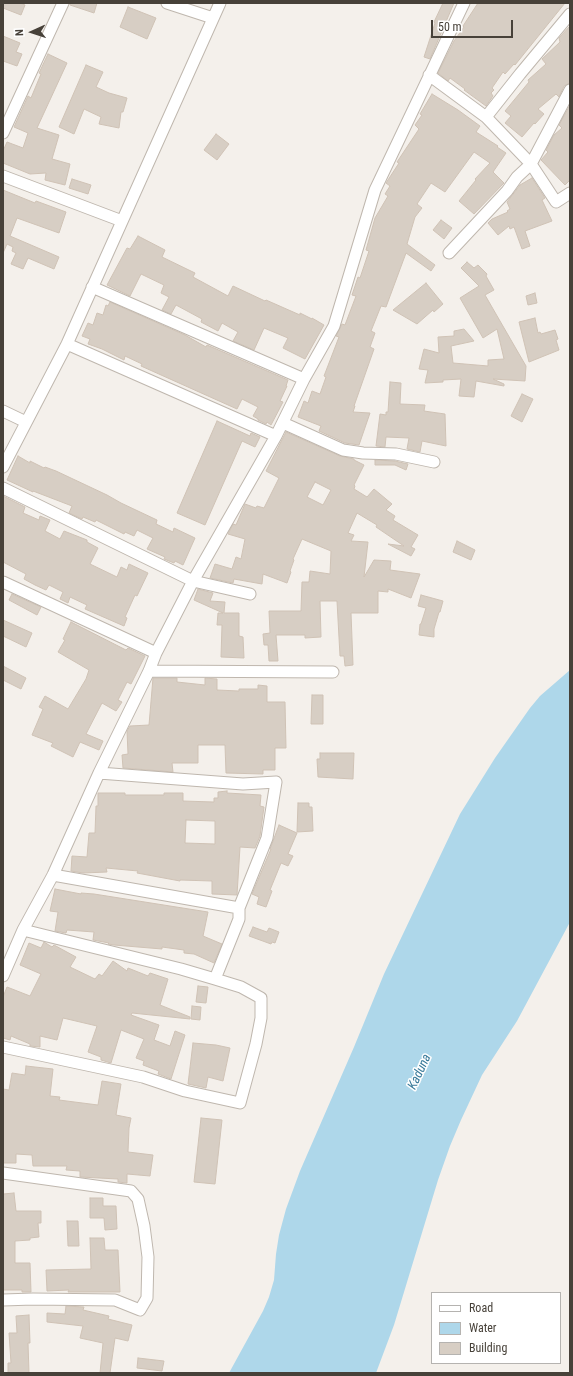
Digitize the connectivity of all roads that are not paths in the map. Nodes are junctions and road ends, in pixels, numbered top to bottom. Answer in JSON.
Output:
{"nodes":[{"id":1,"x":63,"y":3,"type":"edge"},
{"id":2,"x":167,"y":3,"type":"edge"},
{"id":3,"x":220,"y":3,"type":"edge"},
{"id":4,"x":464,"y":3,"type":"edge"},
{"id":5,"x":570,"y":14,"type":"edge"},
{"id":6,"x":213,"y":18,"type":"junction"},
{"id":7,"x":429,"y":75,"type":"junction"},
{"id":8,"x":570,"y":90,"type":"edge"},
{"id":9,"x":486,"y":117,"type":"junction"},
{"id":10,"x":3,"y":133,"type":"edge"},
{"id":11,"x":531,"y":164,"type":"junction"},
{"id":12,"x":3,"y":176,"type":"edge"},
{"id":13,"x":570,"y":193,"type":"edge"},
{"id":14,"x":122,"y":221,"type":"junction"},
{"id":15,"x":449,"y":253,"type":"dead end"},
{"id":16,"x":92,"y":287,"type":"junction"},
{"id":17,"x":67,"y":344,"type":"junction"},
{"id":18,"x":304,"y":379,"type":"junction"},
{"id":19,"x":3,"y":411,"type":"edge"},
{"id":20,"x":26,"y":422,"type":"junction"},
{"id":21,"x":283,"y":423,"type":"junction"},
{"id":22,"x":276,"y":436,"type":"junction"},
{"id":23,"x":434,"y":462,"type":"dead end"},
{"id":24,"x":3,"y":467,"type":"edge"},
{"id":25,"x":3,"y":488,"type":"edge"},
{"id":26,"x":193,"y":581,"type":"junction"},
{"id":27,"x":3,"y":582,"type":"edge"},
{"id":28,"x":250,"y":594,"type":"dead end"},
{"id":29,"x":156,"y":653,"type":"junction"},
{"id":30,"x":149,"y":671,"type":"junction"},
{"id":31,"x":333,"y":672,"type":"dead end"},
{"id":32,"x":99,"y":773,"type":"junction"},
{"id":33,"x":53,"y":875,"type":"junction"},
{"id":34,"x":239,"y":908,"type":"junction"},
{"id":35,"x":23,"y":930,"type":"junction"},
{"id":36,"x":3,"y":976,"type":"edge"},
{"id":37,"x":215,"y":979,"type":"junction"},
{"id":38,"x":3,"y":1047,"type":"edge"},
{"id":39,"x":3,"y":1173,"type":"edge"},
{"id":40,"x":3,"y":1300,"type":"edge"}],
"edges":[{"from":1,"to":10,"type":"street"},
{"from":2,"to":6,"type":"street"},
{"from":3,"to":6,"type":"street"},
{"from":4,"to":7,"type":"street"},
{"from":5,"to":9,"type":"street"},
{"from":6,"to":14,"type":"street"},
{"from":7,"to":9,"type":"street"},
{"from":7,"to":18,"type":"street"},
{"from":8,"to":11,"type":"street"},
{"from":9,"to":11,"type":"street"},
{"from":11,"to":13,"type":"street"},
{"from":11,"to":15,"type":"street"},
{"from":12,"to":14,"type":"street"},
{"from":14,"to":16,"type":"street"},
{"from":16,"to":17,"type":"street"},
{"from":16,"to":18,"type":"street"},
{"from":17,"to":20,"type":"street"},
{"from":17,"to":22,"type":"street"},
{"from":18,"to":21,"type":"street"},
{"from":19,"to":20,"type":"street"},
{"from":20,"to":24,"type":"street"},
{"from":21,"to":22,"type":"street"},
{"from":21,"to":23,"type":"street"},
{"from":22,"to":26,"type":"street"},
{"from":25,"to":26,"type":"street"},
{"from":26,"to":28,"type":"street"},
{"from":26,"to":29,"type":"street"},
{"from":27,"to":29,"type":"street"},
{"from":29,"to":30,"type":"street"},
{"from":30,"to":31,"type":"street"},
{"from":30,"to":32,"type":"street"},
{"from":32,"to":33,"type":"street"},
{"from":32,"to":34,"type":"street"},
{"from":33,"to":34,"type":"street"},
{"from":33,"to":35,"type":"street"},
{"from":34,"to":37,"type":"street"},
{"from":35,"to":36,"type":"street"},
{"from":35,"to":37,"type":"street"},
{"from":37,"to":38,"type":"street"},
{"from":39,"to":40,"type":"street"}]}
